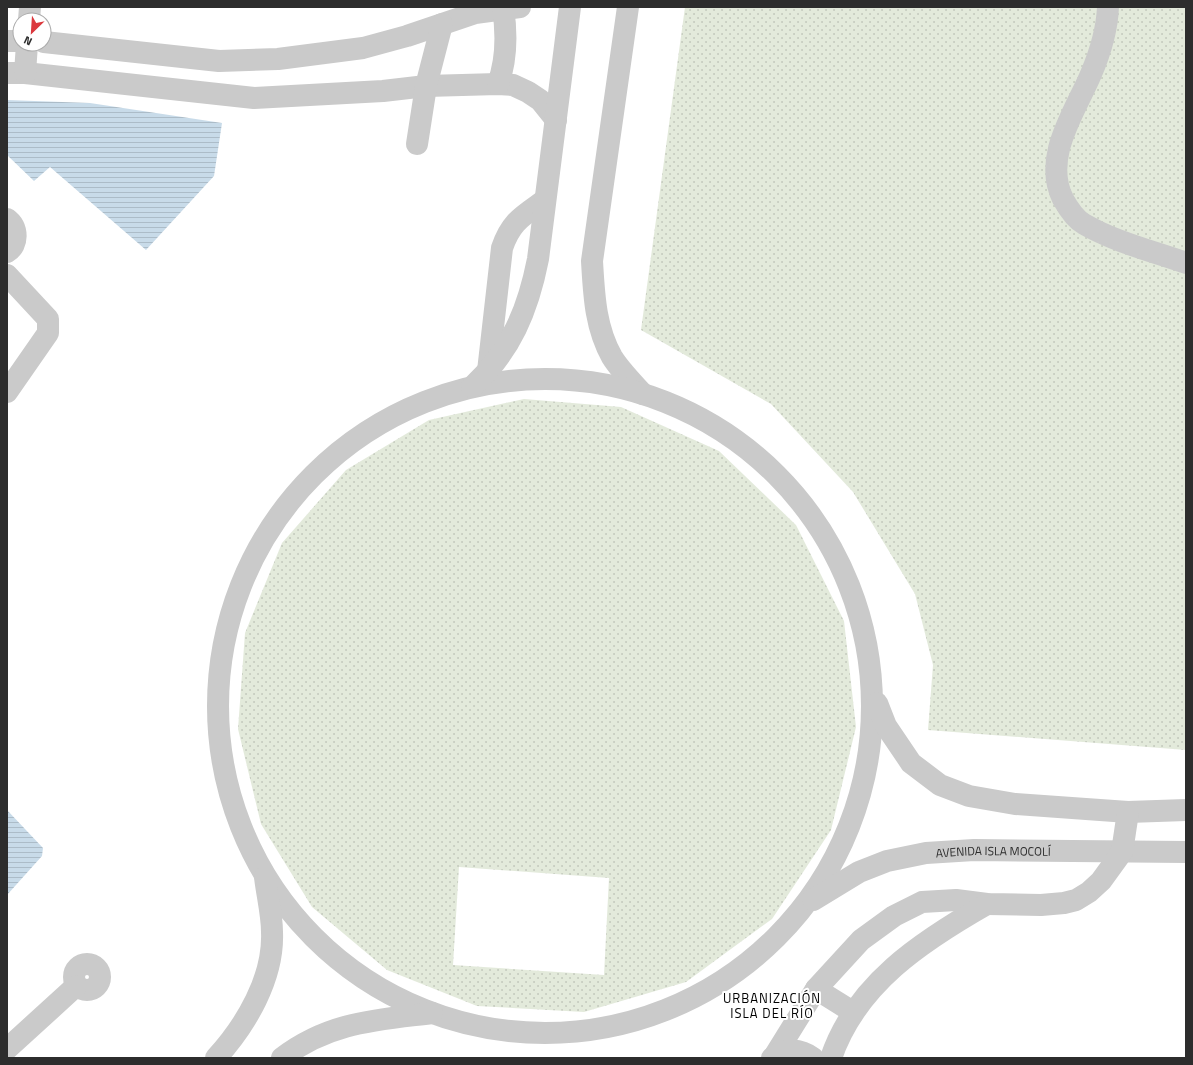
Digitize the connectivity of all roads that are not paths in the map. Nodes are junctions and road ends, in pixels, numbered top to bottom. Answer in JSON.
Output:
{"nodes":[{"id":1,"x":570,"y":7,"type":"edge"},
{"id":2,"x":628,"y":7,"type":"edge"},
{"id":3,"x":1108,"y":7,"type":"edge"},
{"id":4,"x":512,"y":8,"type":"edge"},
{"id":5,"x":442,"y":24,"type":"junction"},
{"id":6,"x":52,"y":43,"type":"edge"},
{"id":7,"x":24,"y":52,"type":"edge"},
{"id":8,"x":16,"y":73,"type":"edge"},
{"id":9,"x":498,"y":84,"type":"junction"},
{"id":10,"x":426,"y":86,"type":"junction"},
{"id":11,"x":556,"y":120,"type":"junction"},
{"id":12,"x":417,"y":144,"type":"dead end"},
{"id":13,"x":545,"y":200,"type":"junction"},
{"id":14,"x":7,"y":219,"type":"edge"},
{"id":15,"x":7,"y":252,"type":"edge"},
{"id":16,"x":1186,"y":262,"type":"edge"},
{"id":17,"x":7,"y":275,"type":"edge"},
{"id":18,"x":480,"y":380,"type":"junction"},
{"id":19,"x":7,"y":392,"type":"edge"},
{"id":20,"x":643,"y":394,"type":"junction"},
{"id":21,"x":874,"y":693,"type":"junction"},
{"id":22,"x":1186,"y":810,"type":"edge"},
{"id":23,"x":1128,"y":812,"type":"junction"},
{"id":24,"x":1122,"y":852,"type":"junction"},
{"id":25,"x":1186,"y":852,"type":"edge"},
{"id":26,"x":265,"y":876,"type":"junction"},
{"id":27,"x":811,"y":901,"type":"junction"},
{"id":28,"x":987,"y":904,"type":"junction"},
{"id":29,"x":76,"y":986,"type":"dead end"},
{"id":30,"x":816,"y":989,"type":"junction"},
{"id":31,"x":853,"y":1012,"type":"junction"},
{"id":32,"x":432,"y":1013,"type":"junction"},
{"id":33,"x":7,"y":1049,"type":"edge"},
{"id":34,"x":774,"y":1057,"type":"edge"},
{"id":35,"x":216,"y":1058,"type":"edge"},
{"id":36,"x":282,"y":1058,"type":"edge"},
{"id":37,"x":813,"y":1058,"type":"edge"},
{"id":38,"x":831,"y":1058,"type":"edge"}],
"edges":[{"from":1,"to":11,"type":"street"},
{"from":2,"to":20,"type":"street"},
{"from":3,"to":16,"type":"street"},
{"from":4,"to":5,"type":"street"},
{"from":4,"to":9,"type":"street"},
{"from":5,"to":6,"type":"street"},
{"from":5,"to":10,"type":"street"},
{"from":7,"to":8,"type":"street"},
{"from":8,"to":10,"type":"street"},
{"from":9,"to":10,"type":"street"},
{"from":9,"to":11,"type":"street"},
{"from":10,"to":12,"type":"street"},
{"from":11,"to":13,"type":"street"},
{"from":13,"to":18,"type":"street"},
{"from":13,"to":18,"type":"street"},
{"from":14,"to":15,"type":"street"},
{"from":17,"to":19,"type":"street"},
{"from":18,"to":20,"type":"street"},
{"from":18,"to":26,"type":"street"},
{"from":20,"to":21,"type":"street"},
{"from":21,"to":23,"type":"street"},
{"from":21,"to":27,"type":"street"},
{"from":22,"to":23,"type":"street"},
{"from":23,"to":24,"type":"street"},
{"from":24,"to":25,"type":"street","name":"AVENIDA ISLA MOCOLÍ"},
{"from":24,"to":27,"type":"street","name":"AVENIDA ISLA MOCOLÍ"},
{"from":24,"to":28,"type":"street"},
{"from":26,"to":32,"type":"street"},
{"from":26,"to":35,"type":"street"},
{"from":27,"to":32,"type":"street"},
{"from":28,"to":30,"type":"street"},
{"from":28,"to":31,"type":"street"},
{"from":29,"to":33,"type":"street"},
{"from":30,"to":31,"type":"street"},
{"from":30,"to":34,"type":"street"},
{"from":31,"to":38,"type":"street"},
{"from":32,"to":36,"type":"street"},
{"from":34,"to":37,"type":"street"}]}
